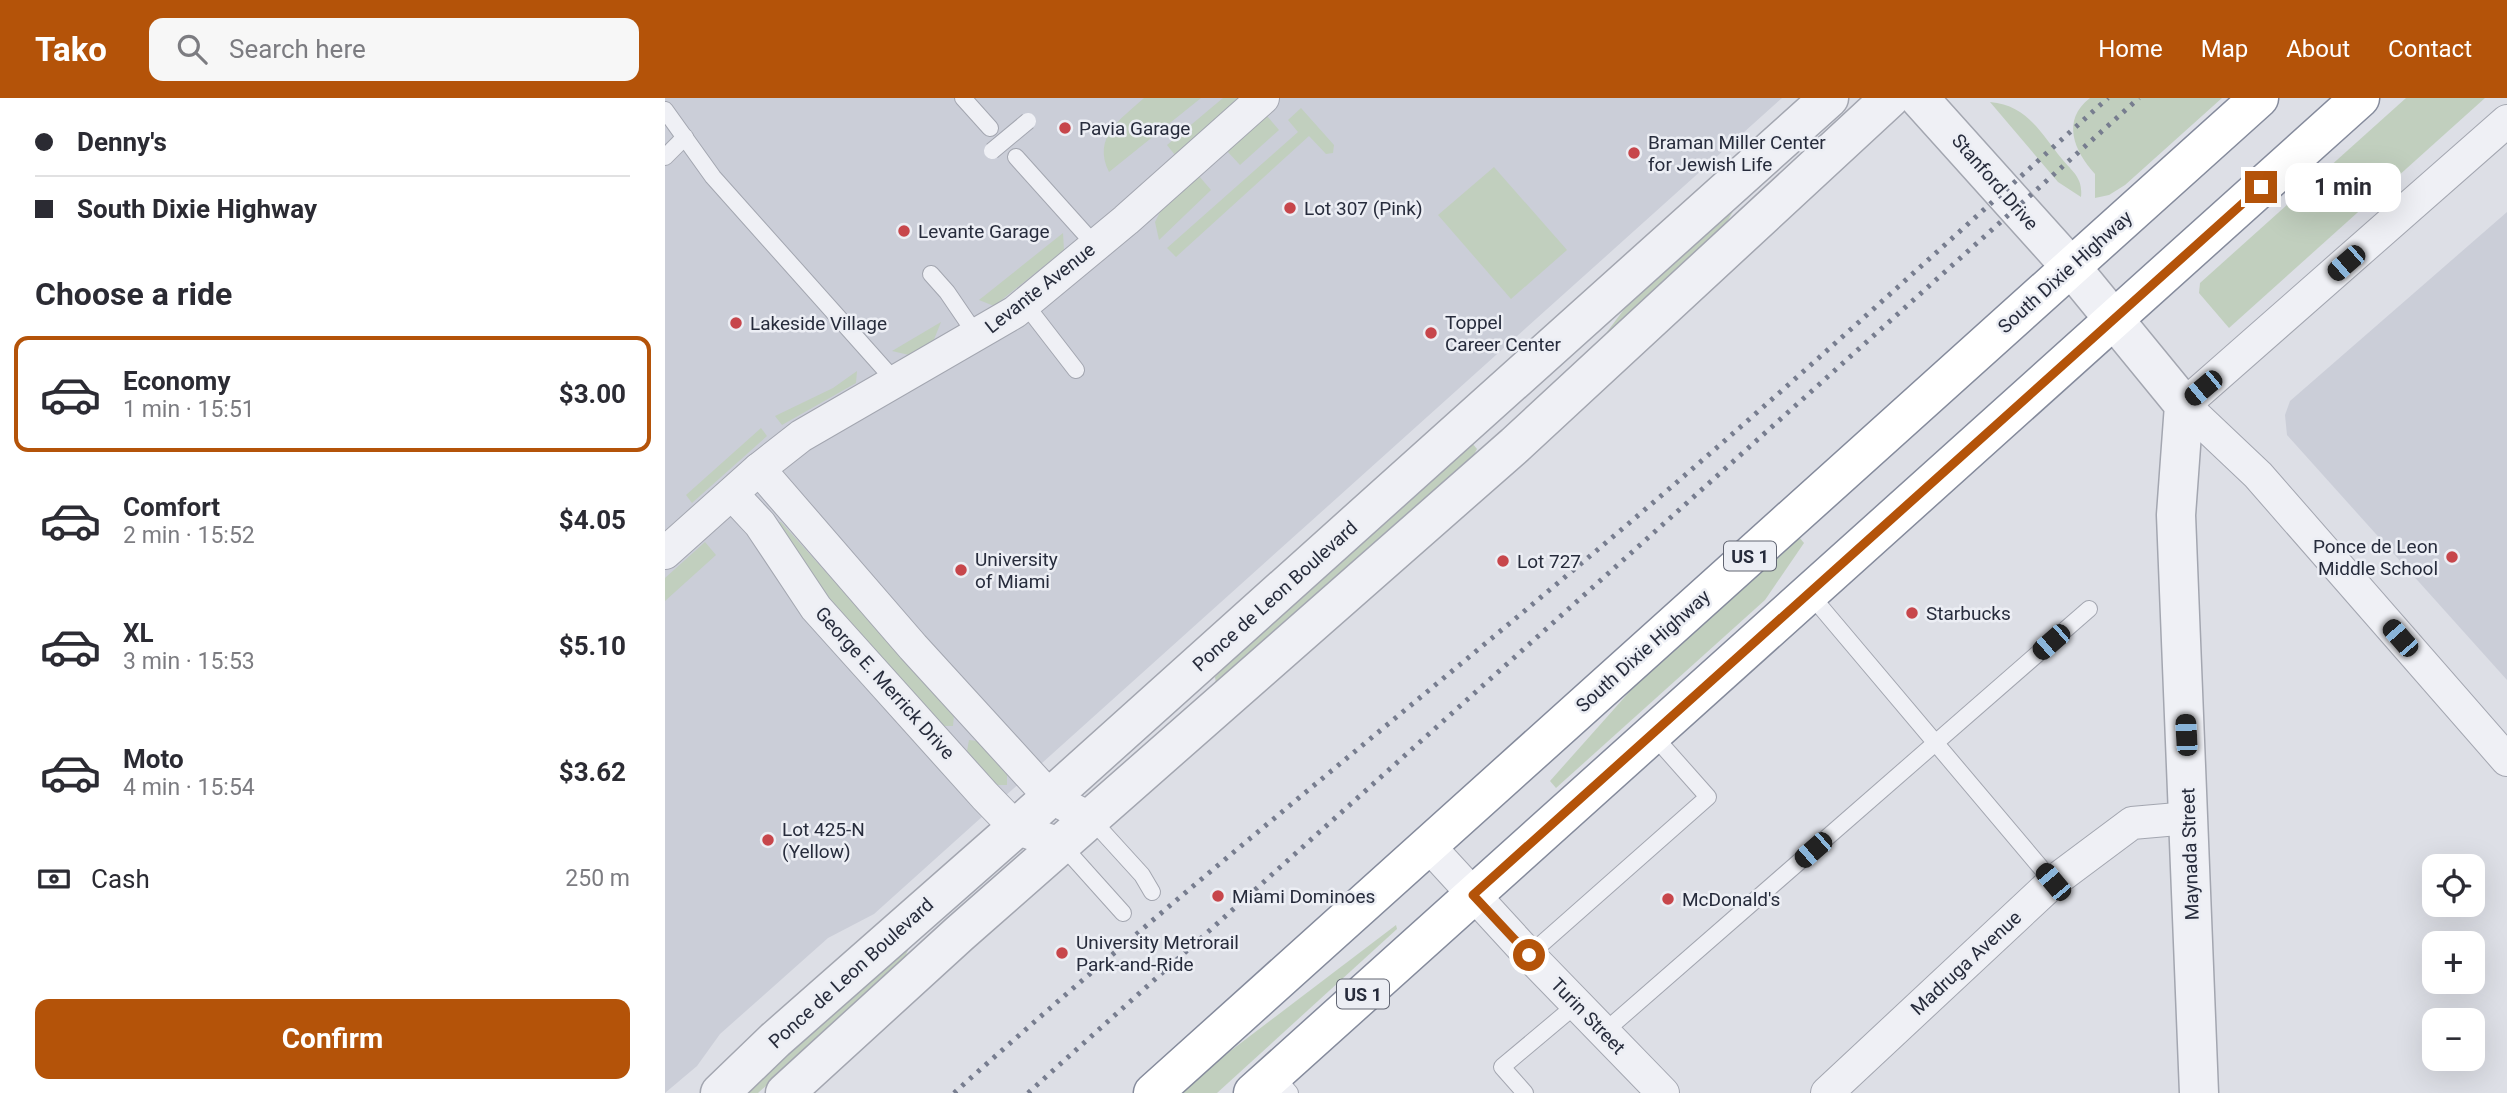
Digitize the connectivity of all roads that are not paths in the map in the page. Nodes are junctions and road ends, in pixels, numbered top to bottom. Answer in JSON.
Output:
{"nodes":[{"id":1,"x":963,"y":98,"type":"edge"},
{"id":2,"x":1263,"y":98,"type":"edge"},
{"id":3,"x":1829,"y":98,"type":"edge"},
{"id":4,"x":1890,"y":98,"type":"edge"},
{"id":5,"x":1919,"y":98,"type":"edge"},
{"id":6,"x":2259,"y":98,"type":"edge"},
{"id":7,"x":2360,"y":98,"type":"edge"},
{"id":8,"x":665,"y":110,"type":"edge"},
{"id":9,"x":1028,"y":121,"type":"dead end"},
{"id":10,"x":2507,"y":121,"type":"edge"},
{"id":11,"x":990,"y":128,"type":"dead end"},
{"id":12,"x":685,"y":137,"type":"junction"},
{"id":13,"x":992,"y":151,"type":"dead end"},
{"id":14,"x":665,"y":157,"type":"edge"},
{"id":15,"x":1016,"y":157,"type":"dead end"},
{"id":16,"x":1095,"y":245,"type":"junction"},
{"id":17,"x":2071,"y":267,"type":"junction"},
{"id":18,"x":931,"y":274,"type":"dead end"},
{"id":19,"x":1025,"y":304,"type":"junction"},
{"id":20,"x":2112,"y":321,"type":"junction"},
{"id":21,"x":977,"y":336,"type":"junction"},
{"id":22,"x":1076,"y":370,"type":"dead end"},
{"id":23,"x":895,"y":381,"type":"junction"},
{"id":24,"x":2184,"y":405,"type":"junction"},
{"id":25,"x":759,"y":469,"type":"junction"},
{"id":26,"x":732,"y":494,"type":"junction"},
{"id":27,"x":665,"y":553,"type":"edge"},
{"id":28,"x":1809,"y":593,"type":"junction"},
{"id":29,"x":2089,"y":608,"type":"dead end"},
{"id":30,"x":977,"y":717,"type":"junction"},
{"id":31,"x":1653,"y":735,"type":"junction"},
{"id":32,"x":1935,"y":744,"type":"junction"},
{"id":33,"x":944,"y":748,"type":"junction"},
{"id":34,"x":2507,"y":760,"type":"edge"},
{"id":35,"x":1051,"y":797,"type":"junction"},
{"id":36,"x":2189,"y":818,"type":"junction"},
{"id":37,"x":1091,"y":819,"type":"junction"},
{"id":38,"x":1016,"y":828,"type":"junction"},
{"id":39,"x":1062,"y":845,"type":"junction"},
{"id":40,"x":1428,"y":845,"type":"junction"},
{"id":41,"x":2053,"y":882,"type":"junction"},
{"id":42,"x":1152,"y":892,"type":"dead end"},
{"id":43,"x":1473,"y":895,"type":"junction"},
{"id":44,"x":1123,"y":913,"type":"dead end"},
{"id":45,"x":1529,"y":955,"type":"junction"},
{"id":46,"x":1577,"y":1004,"type":"junction"},
{"id":47,"x":1604,"y":1032,"type":"junction"},
{"id":48,"x":1272,"y":1087,"type":"edge"},
{"id":49,"x":720,"y":1093,"type":"edge"},
{"id":50,"x":785,"y":1093,"type":"edge"},
{"id":51,"x":1153,"y":1093,"type":"edge"},
{"id":52,"x":1525,"y":1093,"type":"edge"},
{"id":53,"x":1664,"y":1093,"type":"edge"},
{"id":54,"x":1827,"y":1093,"type":"edge"},
{"id":55,"x":2199,"y":1093,"type":"edge"}],
"edges":[{"from":1,"to":11,"type":"lane"},
{"from":2,"to":16,"type":"street","name":"Levante Avenue"},
{"from":3,"to":35,"type":"street","name":"Ponce de Leon Boulevard"},
{"from":4,"to":37,"type":"street"},
{"from":5,"to":17,"type":"street","name":"Stanford Drive"},
{"from":6,"to":17,"type":"highway","name":"South Dixie Highway","number":"US 1"},
{"from":7,"to":20,"type":"highway","number":"US 1"},
{"from":8,"to":12,"type":"lane"},
{"from":9,"to":13,"type":"lane","bridge":true},
{"from":10,"to":24,"type":"street"},
{"from":12,"to":14,"type":"lane"},
{"from":12,"to":23,"type":"lane"},
{"from":15,"to":16,"type":"lane"},
{"from":16,"to":19,"type":"street","name":"Levante Avenue"},
{"from":17,"to":20,"type":"street","name":"Stanford Drive"},
{"from":17,"to":40,"type":"highway","name":"South Dixie Highway","number":"US 1"},
{"from":18,"to":21,"type":"lane"},
{"from":19,"to":21,"type":"street","name":"Levante Avenue"},
{"from":19,"to":22,"type":"lane"},
{"from":20,"to":24,"type":"street","name":"Stanford Drive"},
{"from":20,"to":28,"type":"highway","number":"US 1"},
{"from":21,"to":23,"type":"street","name":"Levante Avenue"},
{"from":23,"to":25,"type":"street","name":"Levante Avenue"},
{"from":24,"to":34,"type":"street"},
{"from":24,"to":36,"type":"street","name":"Maynada Street"},
{"from":25,"to":26,"type":"street","name":"Levante Avenue"},
{"from":25,"to":30,"type":"street"},
{"from":26,"to":27,"type":"street","name":"Levante Avenue"},
{"from":26,"to":33,"type":"street","name":"George E. Merrick Drive"},
{"from":28,"to":31,"type":"highway","number":"US 1"},
{"from":28,"to":32,"type":"lane"},
{"from":29,"to":32,"type":"lane"},
{"from":30,"to":33,"type":"street"},
{"from":30,"to":35,"type":"street"},
{"from":31,"to":43,"type":"highway","number":"US 1"},
{"from":31,"to":45,"type":"lane"},
{"from":32,"to":41,"type":"lane"},
{"from":32,"to":47,"type":"lane"},
{"from":33,"to":38,"type":"street","name":"George E. Merrick Drive"},
{"from":35,"to":37,"type":"street"},
{"from":35,"to":38,"type":"street","name":"Ponce de Leon Boulevard"},
{"from":36,"to":41,"type":"street","name":"Madruga Avenue"},
{"from":36,"to":55,"type":"street","name":"Maynada Street"},
{"from":37,"to":39,"type":"street"},
{"from":37,"to":42,"type":"lane"},
{"from":38,"to":39,"type":"street","name":"George E. Merrick Drive"},
{"from":38,"to":49,"type":"street","name":"Ponce de Leon Boulevard"},
{"from":39,"to":44,"type":"lane"},
{"from":39,"to":50,"type":"street"},
{"from":40,"to":43,"type":"street","name":"Turin Street"},
{"from":40,"to":51,"type":"highway","name":"South Dixie Highway","number":"US 1"},
{"from":41,"to":54,"type":"street","name":"Madruga Avenue"},
{"from":43,"to":45,"type":"street","name":"Turin Street"},
{"from":43,"to":48,"type":"highway","number":"US 1"},
{"from":45,"to":46,"type":"street","name":"Turin Street"},
{"from":46,"to":47,"type":"street","name":"Turin Street"},
{"from":46,"to":52,"type":"lane"},
{"from":47,"to":53,"type":"street","name":"Turin Street"}]}
